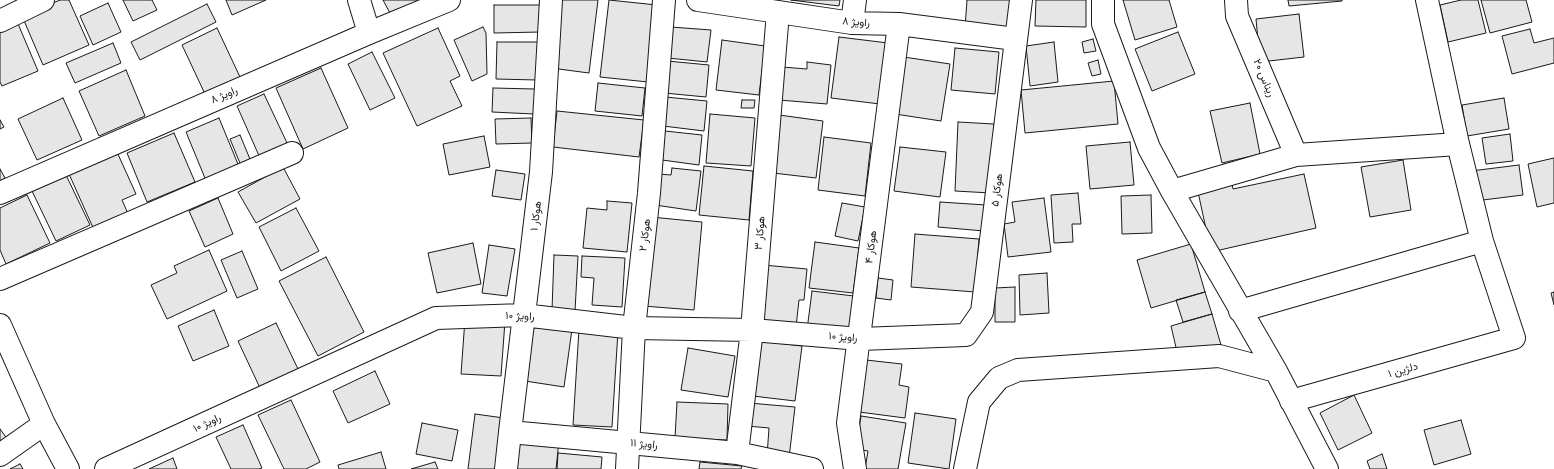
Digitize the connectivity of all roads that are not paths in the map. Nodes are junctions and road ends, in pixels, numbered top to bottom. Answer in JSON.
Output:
{"nodes":[{"id":1,"x":43,"y":0,"type":"edge"},
{"id":2,"x":359,"y":0,"type":"edge"},
{"id":3,"x":449,"y":0,"type":"edge"},
{"id":4,"x":550,"y":0,"type":"edge"},
{"id":5,"x":664,"y":0,"type":"edge"},
{"id":6,"x":698,"y":0,"type":"edge"},
{"id":7,"x":855,"y":0,"type":"edge"},
{"id":8,"x":1021,"y":0,"type":"edge"},
{"id":9,"x":1103,"y":0,"type":"edge"},
{"id":10,"x":1236,"y":0,"type":"edge"},
{"id":11,"x":1427,"y":0,"type":"edge"},
{"id":12,"x":778,"y":12,"type":"junction"},
{"id":13,"x":0,"y":21,"type":"edge"},
{"id":14,"x":852,"y":23,"type":"junction"},
{"id":15,"x":899,"y":24,"type":"junction"},
{"id":16,"x":369,"y":33,"type":"junction"},
{"id":17,"x":1015,"y":39,"type":"junction"},
{"id":18,"x":1458,"y":144,"type":"junction"},
{"id":19,"x":292,"y":153,"type":"dead end"},
{"id":20,"x":1296,"y":155,"type":"junction"},
{"id":21,"x":1172,"y":191,"type":"junction"},
{"id":22,"x":0,"y":193,"type":"edge"},
{"id":23,"x":1482,"y":241,"type":"junction"},
{"id":24,"x":0,"y":279,"type":"edge"},
{"id":25,"x":1240,"y":310,"type":"junction"},
{"id":26,"x":523,"y":315,"type":"junction"},
{"id":27,"x":0,"y":325,"type":"edge"},
{"id":28,"x":634,"y":328,"type":"junction"},
{"id":29,"x":752,"y":330,"type":"junction"},
{"id":30,"x":966,"y":335,"type":"joint"},
{"id":31,"x":860,"y":339,"type":"junction"},
{"id":32,"x":1276,"y":372,"type":"junction"},
{"id":33,"x":1291,"y":401,"type":"junction"},
{"id":34,"x":44,"y":424,"type":"junction"},
{"id":35,"x":510,"y":432,"type":"junction"},
{"id":36,"x":628,"y":443,"type":"junction"},
{"id":37,"x":737,"y":453,"type":"junction"},
{"id":38,"x":0,"y":455,"type":"edge"},
{"id":39,"x":781,"y":466,"type":"edge"},
{"id":40,"x":68,"y":469,"type":"edge"},
{"id":41,"x":106,"y":469,"type":"edge"},
{"id":42,"x":506,"y":469,"type":"edge"},
{"id":43,"x":627,"y":469,"type":"edge"},
{"id":44,"x":812,"y":469,"type":"edge"},
{"id":45,"x":855,"y":469,"type":"edge"},
{"id":46,"x":965,"y":469,"type":"edge"},
{"id":47,"x":1327,"y":469,"type":"edge"}],
"edges":[{"from":1,"to":13,"type":"street"},
{"from":2,"to":16,"type":"street"},
{"from":3,"to":16,"type":"street","name":"راویژ ۸"},
{"from":4,"to":26,"type":"street","name":"هوکار ۱"},
{"from":5,"to":28,"type":"street","name":"هوکار ۲"},
{"from":6,"to":12,"type":"street","name":"راویژ ۸"},
{"from":7,"to":14,"type":"street"},
{"from":8,"to":17,"type":"street","name":"هوکار ۵"},
{"from":9,"to":21,"type":"street"},
{"from":10,"to":20,"type":"street","name":"ریناس ۲۰"},
{"from":11,"to":18,"type":"street"},
{"from":12,"to":14,"type":"street","name":"راویژ ۸"},
{"from":12,"to":29,"type":"street","name":"هوکار ۳"},
{"from":14,"to":15,"type":"street","name":"راویژ ۸"},
{"from":15,"to":17,"type":"street","name":"راویژ ۸"},
{"from":15,"to":31,"type":"street","name":"هوکار ۴"},
{"from":16,"to":22,"type":"street","name":"راویژ ۸"},
{"from":17,"to":30,"type":"street","name":"هوکار ۵"},
{"from":18,"to":20,"type":"street"},
{"from":18,"to":23,"type":"street"},
{"from":19,"to":24,"type":"street"},
{"from":20,"to":21,"type":"street"},
{"from":21,"to":25,"type":"street"},
{"from":23,"to":25,"type":"street"},
{"from":23,"to":33,"type":"street","name":"دلژین ۱"},
{"from":25,"to":32,"type":"street"},
{"from":26,"to":28,"type":"street","name":"راویژ ۱۰"},
{"from":26,"to":35,"type":"street","name":"هوکار ۱"},
{"from":26,"to":41,"type":"street","name":"راویژ ۱۰"},
{"from":27,"to":34,"type":"street"},
{"from":28,"to":29,"type":"street","name":"راویژ ۱۰"},
{"from":28,"to":36,"type":"street","name":"هوکار ۲"},
{"from":29,"to":31,"type":"street","name":"راویژ ۱۰"},
{"from":29,"to":37,"type":"street","name":"هوکار ۳"},
{"from":30,"to":31,"type":"street","name":"راویژ ۱۰"},
{"from":31,"to":45,"type":"street","name":"هوکار ۴"},
{"from":32,"to":33,"type":"street"},
{"from":32,"to":46,"type":"street"},
{"from":33,"to":47,"type":"street"},
{"from":34,"to":38,"type":"street"},
{"from":34,"to":40,"type":"street"},
{"from":35,"to":36,"type":"street","name":"راویژ ۱۱"},
{"from":35,"to":42,"type":"street"},
{"from":36,"to":37,"type":"street","name":"راویژ ۱۱"},
{"from":36,"to":43,"type":"street","name":"هوکار ۲"},
{"from":37,"to":39,"type":"street","name":"راویژ ۱۱"},
{"from":39,"to":44,"type":"street","name":"راویژ ۱۱"}]}
